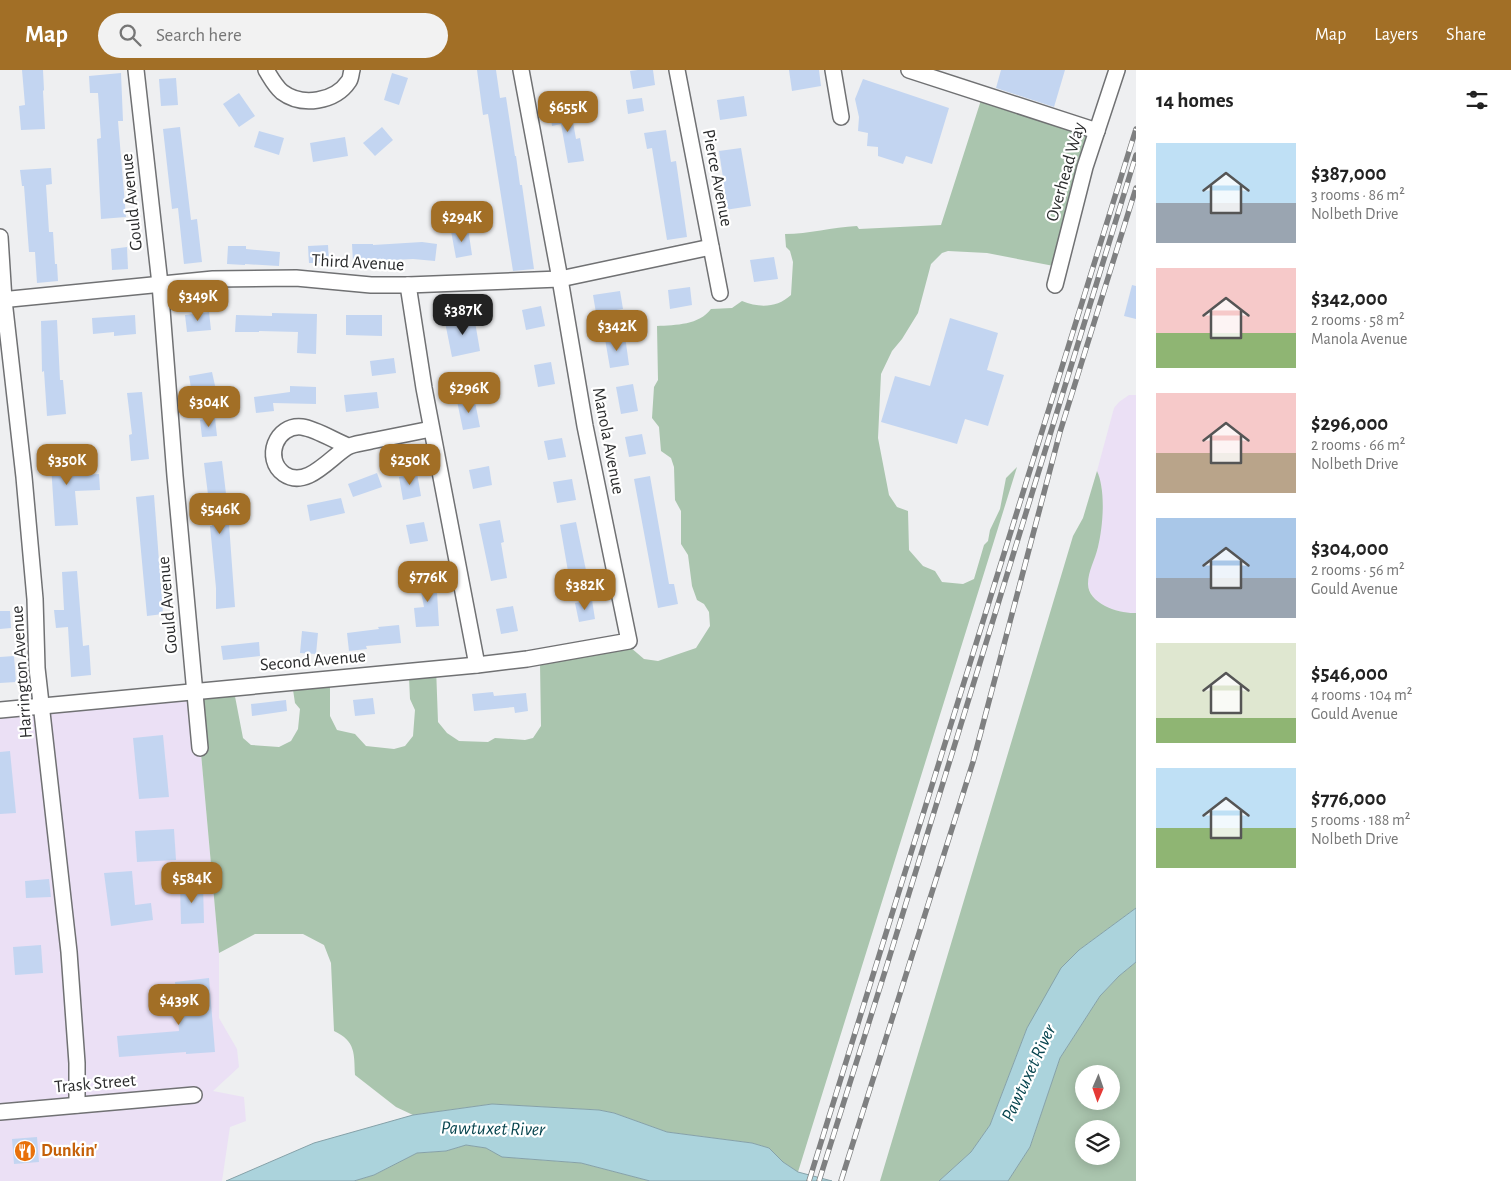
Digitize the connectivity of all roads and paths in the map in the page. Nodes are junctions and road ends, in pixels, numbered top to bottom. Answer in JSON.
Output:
{"nodes":[{"id":1,"x":136,"y":70,"type":"edge"},
{"id":2,"x":266,"y":70,"type":"edge"},
{"id":3,"x":352,"y":70,"type":"edge"},
{"id":4,"x":521,"y":70,"type":"edge"},
{"id":5,"x":677,"y":70,"type":"edge"},
{"id":6,"x":833,"y":70,"type":"edge"},
{"id":7,"x":909,"y":70,"type":"edge"},
{"id":8,"x":1116,"y":70,"type":"edge"},
{"id":9,"x":841,"y":117,"type":"dead end"},
{"id":10,"x":1097,"y":131,"type":"junction"},
{"id":11,"x":0,"y":237,"type":"edge"},
{"id":12,"x":711,"y":247,"type":"junction"},
{"id":13,"x":560,"y":279,"type":"junction"},
{"id":14,"x":160,"y":284,"type":"junction"},
{"id":15,"x":408,"y":285,"type":"junction"},
{"id":16,"x":1055,"y":285,"type":"dead end"},
{"id":17,"x":720,"y":293,"type":"dead end"},
{"id":18,"x":2,"y":300,"type":"edge"},
{"id":19,"x":431,"y":429,"type":"junction"},
{"id":20,"x":348,"y":446,"type":"junction"},
{"id":21,"x":628,"y":641,"type":"joint"},
{"id":22,"x":477,"y":665,"type":"junction"},
{"id":23,"x":195,"y":691,"type":"junction"},
{"id":24,"x":42,"y":706,"type":"junction"},
{"id":25,"x":0,"y":710,"type":"edge"},
{"id":26,"x":200,"y":748,"type":"dead end"},
{"id":27,"x":194,"y":1094,"type":"dead end"},
{"id":28,"x":77,"y":1105,"type":"junction"},
{"id":29,"x":0,"y":1112,"type":"edge"}],
"edges":[{"from":1,"to":14,"type":"street","name":"Gould Avenue"},
{"from":2,"to":3,"type":"street"},
{"from":4,"to":13,"type":"street","name":"Manola Avenue"},
{"from":5,"to":12,"type":"street","name":"Pierce Avenue"},
{"from":6,"to":9,"type":"street"},
{"from":7,"to":10,"type":"street"},
{"from":8,"to":10,"type":"street","name":"Overhead Way"},
{"from":10,"to":16,"type":"street","name":"Overhead Way"},
{"from":11,"to":18,"type":"street","name":"Harrington Avenue"},
{"from":12,"to":13,"type":"street","name":"Third Avenue"},
{"from":12,"to":17,"type":"street","name":"Pierce Avenue"},
{"from":13,"to":15,"type":"street","name":"Third Avenue"},
{"from":13,"to":21,"type":"street","name":"Manola Avenue"},
{"from":14,"to":15,"type":"street","name":"Third Avenue"},
{"from":14,"to":18,"type":"street","name":"Third Avenue"},
{"from":14,"to":23,"type":"street","name":"Gould Avenue"},
{"from":15,"to":19,"type":"street"},
{"from":18,"to":24,"type":"street","name":"Harrington Avenue"},
{"from":19,"to":20,"type":"street"},
{"from":19,"to":22,"type":"street"},
{"from":20,"to":20,"type":"street"},
{"from":21,"to":22,"type":"street","name":"Second Avenue"},
{"from":22,"to":23,"type":"street","name":"Second Avenue"},
{"from":23,"to":24,"type":"street","name":"Second Avenue"},
{"from":23,"to":26,"type":"street","name":"Gould Avenue"},
{"from":24,"to":25,"type":"street","name":"Second Avenue"},
{"from":24,"to":28,"type":"street","name":"Harrington Avenue"},
{"from":27,"to":28,"type":"street","name":"Trask Street"},
{"from":28,"to":29,"type":"street","name":"Trask Street"}]}
